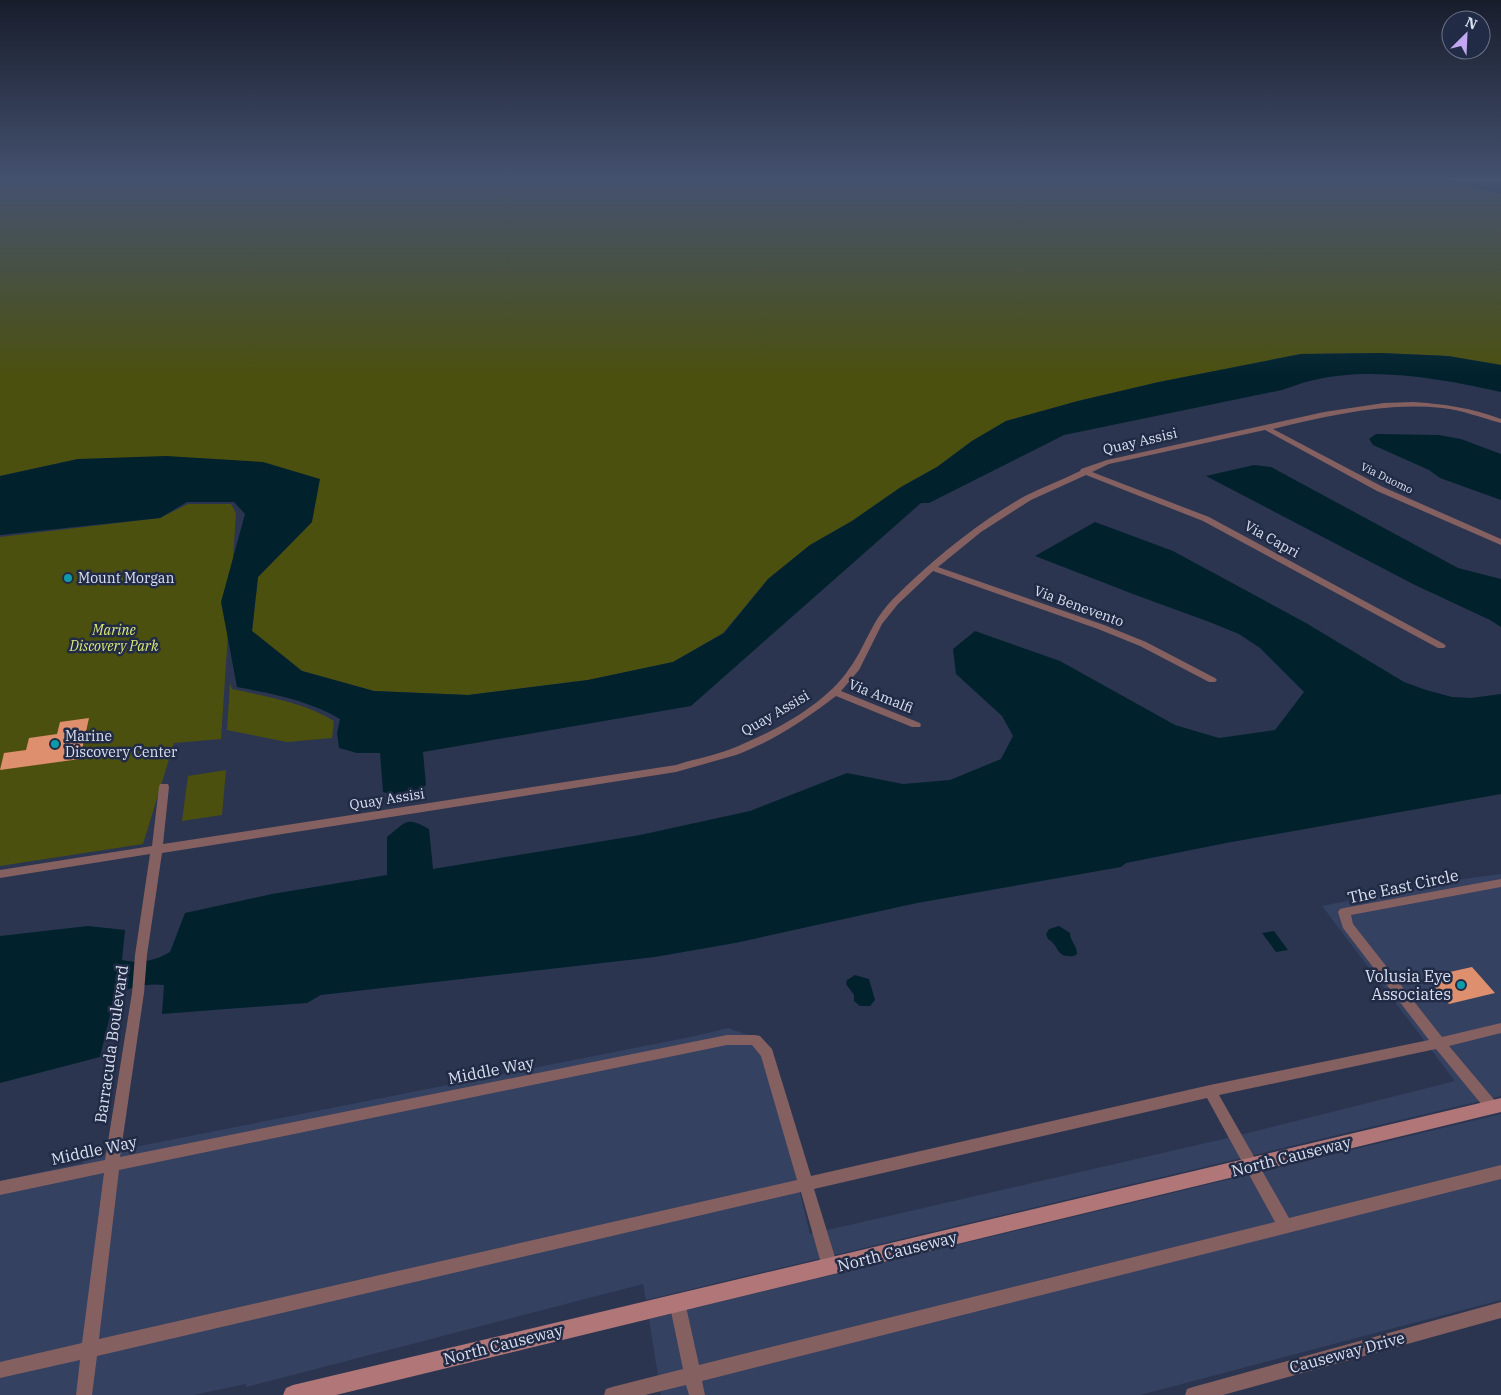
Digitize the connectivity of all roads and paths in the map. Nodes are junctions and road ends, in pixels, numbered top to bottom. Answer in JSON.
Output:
{"nodes":[{"id":1,"x":1501,"y":421,"type":"edge"},
{"id":2,"x":1266,"y":428,"type":"junction"},
{"id":3,"x":1084,"y":471,"type":"junction"},
{"id":4,"x":1501,"y":542,"type":"edge"},
{"id":5,"x":932,"y":568,"type":"junction"},
{"id":6,"x":1440,"y":646,"type":"dead end"},
{"id":7,"x":1212,"y":680,"type":"dead end"},
{"id":8,"x":835,"y":692,"type":"junction"},
{"id":9,"x":916,"y":725,"type":"dead end"},
{"id":10,"x":164,"y":787,"type":"dead end"},
{"id":11,"x":157,"y":849,"type":"junction"},
{"id":12,"x":0,"y":874,"type":"edge"},
{"id":13,"x":1501,"y":883,"type":"edge"},
{"id":14,"x":1501,"y":1028,"type":"edge"},
{"id":15,"x":1439,"y":1043,"type":"junction"},
{"id":16,"x":1210,"y":1091,"type":"junction"},
{"id":17,"x":1497,"y":1106,"type":"edge"},
{"id":18,"x":112,"y":1164,"type":"junction"},
{"id":19,"x":1250,"y":1166,"type":"junction"},
{"id":20,"x":1501,"y":1172,"type":"edge"},
{"id":21,"x":807,"y":1184,"type":"junction"},
{"id":22,"x":0,"y":1188,"type":"edge"},
{"id":23,"x":1286,"y":1226,"type":"junction"},
{"id":24,"x":830,"y":1267,"type":"junction"},
{"id":25,"x":677,"y":1302,"type":"junction"},
{"id":26,"x":1501,"y":1310,"type":"edge"},
{"id":27,"x":89,"y":1351,"type":"junction"},
{"id":28,"x":0,"y":1370,"type":"edge"},
{"id":29,"x":693,"y":1375,"type":"junction"},
{"id":30,"x":84,"y":1395,"type":"edge"},
{"id":31,"x":293,"y":1395,"type":"edge"},
{"id":32,"x":612,"y":1395,"type":"edge"},
{"id":33,"x":697,"y":1395,"type":"edge"},
{"id":34,"x":1193,"y":1395,"type":"edge"}],
"edges":[{"from":1,"to":2,"type":"street","name":"Quay Assisi"},
{"from":2,"to":3,"type":"street","name":"Quay Assisi"},
{"from":2,"to":4,"type":"street","name":"Via Duomo"},
{"from":3,"to":5,"type":"street","name":"Quay Assisi"},
{"from":3,"to":6,"type":"street","name":"Via Capri"},
{"from":5,"to":7,"type":"street","name":"Via Benevento"},
{"from":5,"to":8,"type":"street","name":"Quay Assisi"},
{"from":8,"to":9,"type":"street","name":"Via Amalfi"},
{"from":8,"to":11,"type":"street","name":"Quay Assisi"},
{"from":10,"to":11,"type":"street","name":"Barracuda Boulevard"},
{"from":11,"to":12,"type":"street","name":"Quay Assisi"},
{"from":11,"to":18,"type":"street","name":"Barracuda Boulevard"},
{"from":13,"to":15,"type":"street","name":"The East Circle"},
{"from":14,"to":15,"type":"street"},
{"from":15,"to":16,"type":"street"},
{"from":15,"to":17,"type":"street","name":"The East Circle"},
{"from":16,"to":19,"type":"street"},
{"from":16,"to":21,"type":"street"},
{"from":17,"to":19,"type":"main road","name":"North Causeway"},
{"from":18,"to":21,"type":"street","name":"Middle Way"},
{"from":18,"to":22,"type":"street","name":"Middle Way"},
{"from":18,"to":27,"type":"street","name":"Barracuda Boulevard"},
{"from":19,"to":23,"type":"street"},
{"from":19,"to":24,"type":"main road","name":"North Causeway"},
{"from":20,"to":23,"type":"street"},
{"from":21,"to":24,"type":"street","name":"Middle Way"},
{"from":21,"to":27,"type":"street"},
{"from":23,"to":29,"type":"street"},
{"from":24,"to":25,"type":"main road","name":"North Causeway"},
{"from":25,"to":29,"type":"street"},
{"from":25,"to":31,"type":"main road","name":"North Causeway"},
{"from":26,"to":34,"type":"street","name":"Causeway Drive"},
{"from":27,"to":28,"type":"street"},
{"from":27,"to":30,"type":"street","name":"Barracuda Boulevard"},
{"from":29,"to":32,"type":"street"},
{"from":29,"to":33,"type":"street"}]}
